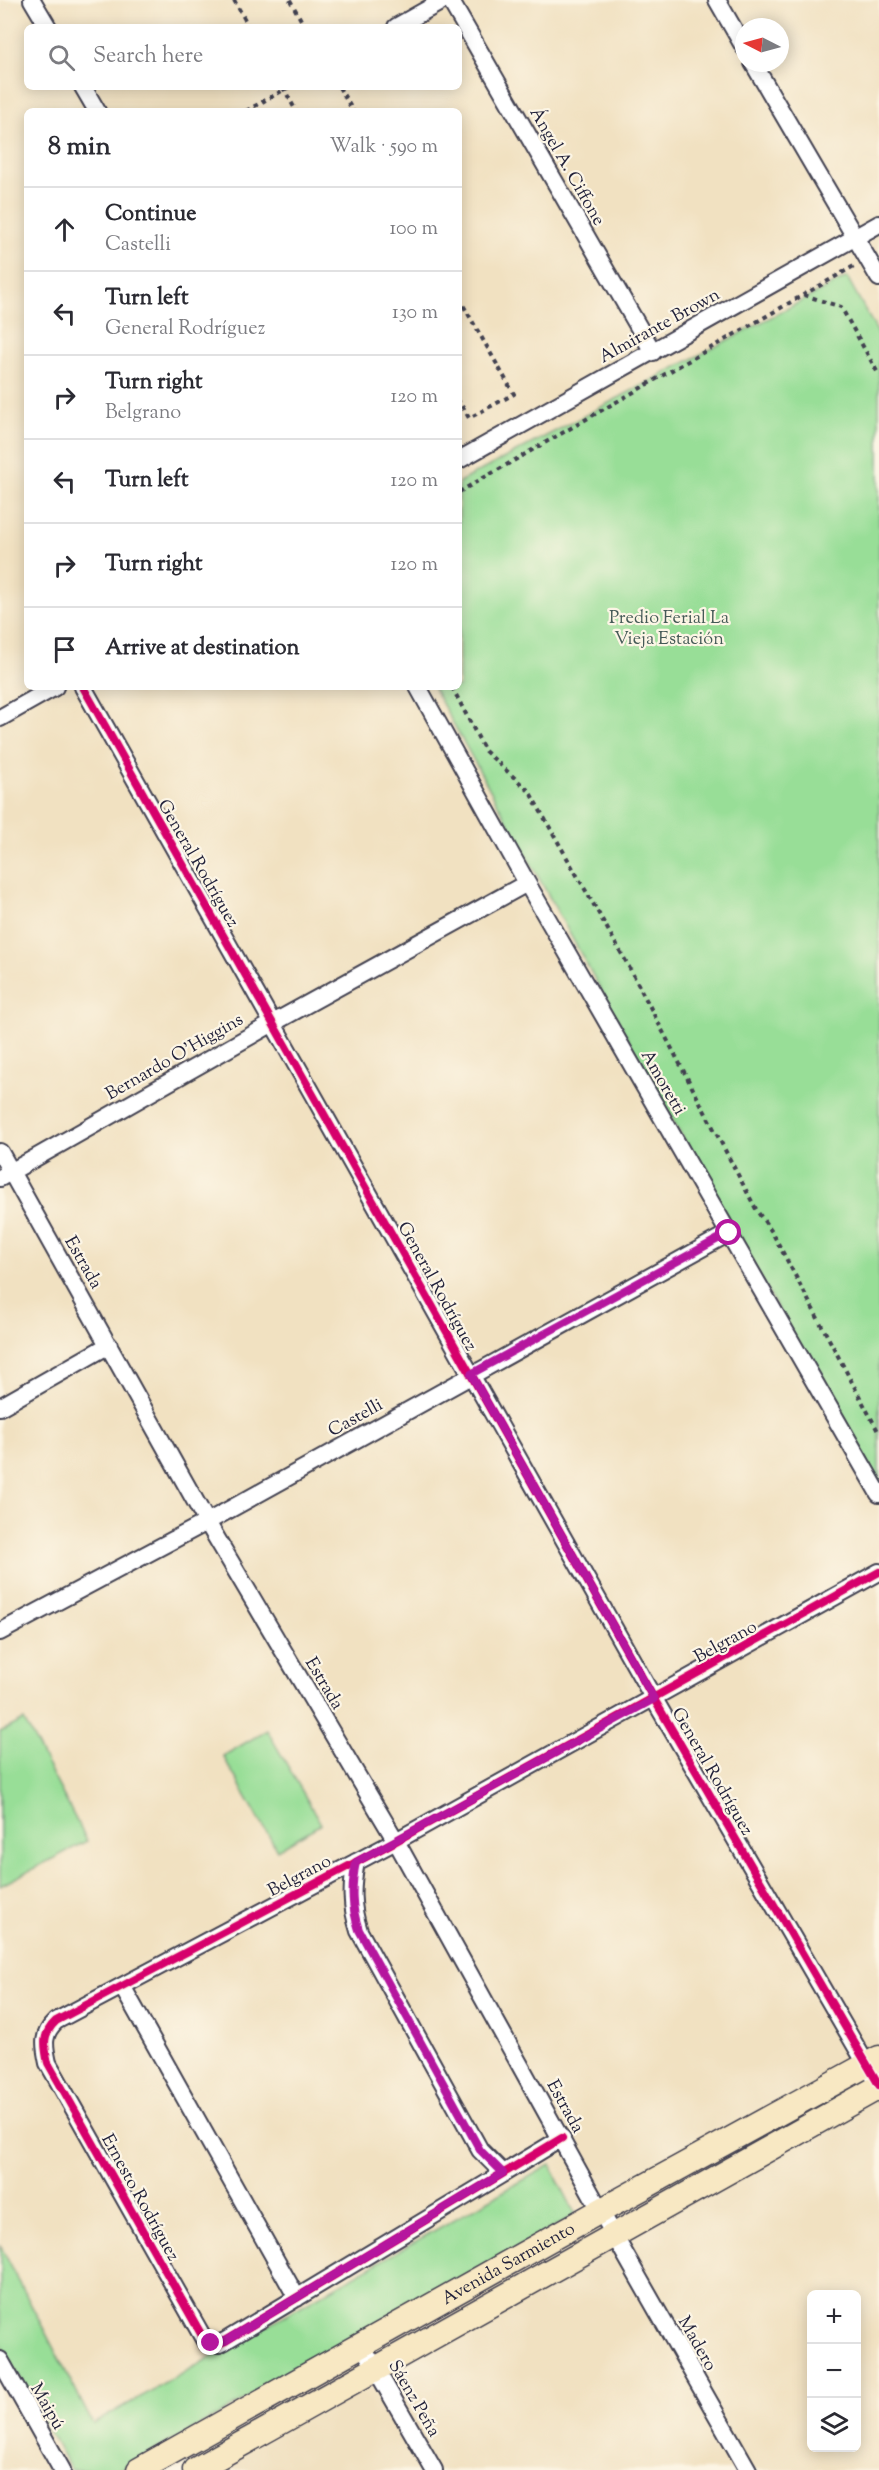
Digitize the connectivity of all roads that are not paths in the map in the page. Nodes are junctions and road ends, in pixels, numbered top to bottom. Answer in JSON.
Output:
{"nodes":[{"id":1,"x":32,"y":0,"type":"edge"},
{"id":2,"x":444,"y":0,"type":"edge"},
{"id":3,"x":450,"y":0,"type":"edge"},
{"id":4,"x":717,"y":0,"type":"edge"},
{"id":5,"x":46,"y":24,"type":"edge"},
{"id":6,"x":401,"y":24,"type":"edge"},
{"id":7,"x":735,"y":31,"type":"edge"},
{"id":8,"x":758,"y":72,"type":"edge"},
{"id":9,"x":85,"y":90,"type":"edge"},
{"id":10,"x":95,"y":108,"type":"edge"},
{"id":11,"x":879,"y":224,"type":"edge"},
{"id":12,"x":855,"y":238,"type":"junction"},
{"id":13,"x":879,"y":278,"type":"edge"},
{"id":14,"x":653,"y":352,"type":"junction"},
{"id":15,"x":462,"y":458,"type":"edge"},
{"id":16,"x":51,"y":690,"type":"edge"},
{"id":17,"x":84,"y":690,"type":"edge"},
{"id":18,"x":420,"y":690,"type":"edge"},
{"id":19,"x":0,"y":718,"type":"edge"},
{"id":20,"x":527,"y":883,"type":"junction"},
{"id":21,"x":273,"y":1023,"type":"junction"},
{"id":22,"x":0,"y":1152,"type":"edge"},
{"id":23,"x":5,"y":1175,"type":"edge"},
{"id":24,"x":729,"y":1233,"type":"junction"},
{"id":25,"x":109,"y":1345,"type":"junction"},
{"id":26,"x":471,"y":1374,"type":"junction"},
{"id":27,"x":0,"y":1407,"type":"edge"},
{"id":28,"x":879,"y":1494,"type":"edge"},
{"id":29,"x":207,"y":1522,"type":"junction"},
{"id":30,"x":879,"y":1572,"type":"edge"},
{"id":31,"x":0,"y":1632,"type":"edge"},
{"id":32,"x":654,"y":1699,"type":"junction"},
{"id":33,"x":396,"y":1841,"type":"junction"},
{"id":34,"x":356,"y":1862,"type":"junction"},
{"id":35,"x":122,"y":1986,"type":"junction"},
{"id":36,"x":48,"y":2063,"type":"joint"},
{"id":37,"x":876,"y":2073,"type":"edge"},
{"id":38,"x":561,"y":2138,"type":"junction"},
{"id":39,"x":503,"y":2173,"type":"junction"},
{"id":40,"x":602,"y":2210,"type":"junction"},
{"id":41,"x":614,"y":2235,"type":"junction"},
{"id":42,"x":297,"y":2298,"type":"junction"},
{"id":43,"x":362,"y":2345,"type":"junction"},
{"id":44,"x":0,"y":2360,"type":"edge"},
{"id":45,"x":376,"y":2369,"type":"junction"},
{"id":46,"x":62,"y":2470,"type":"edge"},
{"id":47,"x":139,"y":2470,"type":"edge"},
{"id":48,"x":195,"y":2470,"type":"edge"},
{"id":49,"x":434,"y":2470,"type":"edge"},
{"id":50,"x":748,"y":2470,"type":"edge"}],
"edges":[{"from":1,"to":5,"type":"street"},
{"from":2,"to":6,"type":"street"},
{"from":3,"to":14,"type":"street","name":"Ángel A. Ciffone"},
{"from":4,"to":7,"type":"street"},
{"from":8,"to":12,"type":"street"},
{"from":9,"to":10,"type":"street"},
{"from":11,"to":12,"type":"street","name":"Almirante Brown"},
{"from":12,"to":13,"type":"street"},
{"from":12,"to":14,"type":"street","name":"Almirante Brown"},
{"from":14,"to":15,"type":"street","name":"Almirante Brown"},
{"from":16,"to":19,"type":"street"},
{"from":17,"to":21,"type":"street","name":"General Rodríguez"},
{"from":18,"to":20,"type":"street","name":"Amoretti"},
{"from":20,"to":21,"type":"street","name":"Bernardo O'Higgins"},
{"from":20,"to":24,"type":"street","name":"Amoretti"},
{"from":21,"to":23,"type":"street","name":"Bernardo O'Higgins"},
{"from":21,"to":26,"type":"street","name":"General Rodríguez"},
{"from":22,"to":23,"type":"street","name":"Estrada"},
{"from":23,"to":25,"type":"street","name":"Estrada"},
{"from":24,"to":26,"type":"street","name":"Castelli"},
{"from":24,"to":28,"type":"street","name":"Amoretti"},
{"from":25,"to":27,"type":"street"},
{"from":25,"to":29,"type":"street","name":"Estrada"},
{"from":26,"to":29,"type":"street","name":"Castelli"},
{"from":26,"to":32,"type":"street","name":"General Rodríguez"},
{"from":29,"to":31,"type":"street","name":"Castelli"},
{"from":29,"to":33,"type":"street","name":"Estrada"},
{"from":30,"to":32,"type":"street","name":"Belgrano"},
{"from":32,"to":33,"type":"street","name":"Belgrano"},
{"from":32,"to":37,"type":"street","name":"General Rodríguez"},
{"from":33,"to":34,"type":"street","name":"Belgrano"},
{"from":33,"to":38,"type":"street","name":"Estrada"},
{"from":34,"to":35,"type":"street","name":"Belgrano"},
{"from":34,"to":39,"type":"street"},
{"from":35,"to":36,"type":"street","name":"Belgrano"},
{"from":35,"to":42,"type":"street"},
{"from":36,"to":42,"type":"street","name":"Ernesto Rodríguez"},
{"from":37,"to":40,"type":"main road","name":"Avenida Sarmiento"},
{"from":37,"to":41,"type":"main road","name":"Avenida Sarmiento"},
{"from":38,"to":39,"type":"street"},
{"from":38,"to":40,"type":"street","name":"Estrada"},
{"from":39,"to":42,"type":"street"},
{"from":40,"to":41,"type":"street","name":"Estrada"},
{"from":40,"to":43,"type":"main road","name":"Avenida Sarmiento"},
{"from":41,"to":45,"type":"main road","name":"Avenida Sarmiento"},
{"from":41,"to":50,"type":"street","name":"Madero"},
{"from":43,"to":45,"type":"street","name":"Sáenz Peña"},
{"from":43,"to":47,"type":"main road","name":"Avenida Sarmiento"},
{"from":44,"to":46,"type":"street","name":"Maipú"},
{"from":45,"to":48,"type":"main road","name":"Avenida Sarmiento"},
{"from":45,"to":49,"type":"street","name":"Sáenz Peña"}]}
